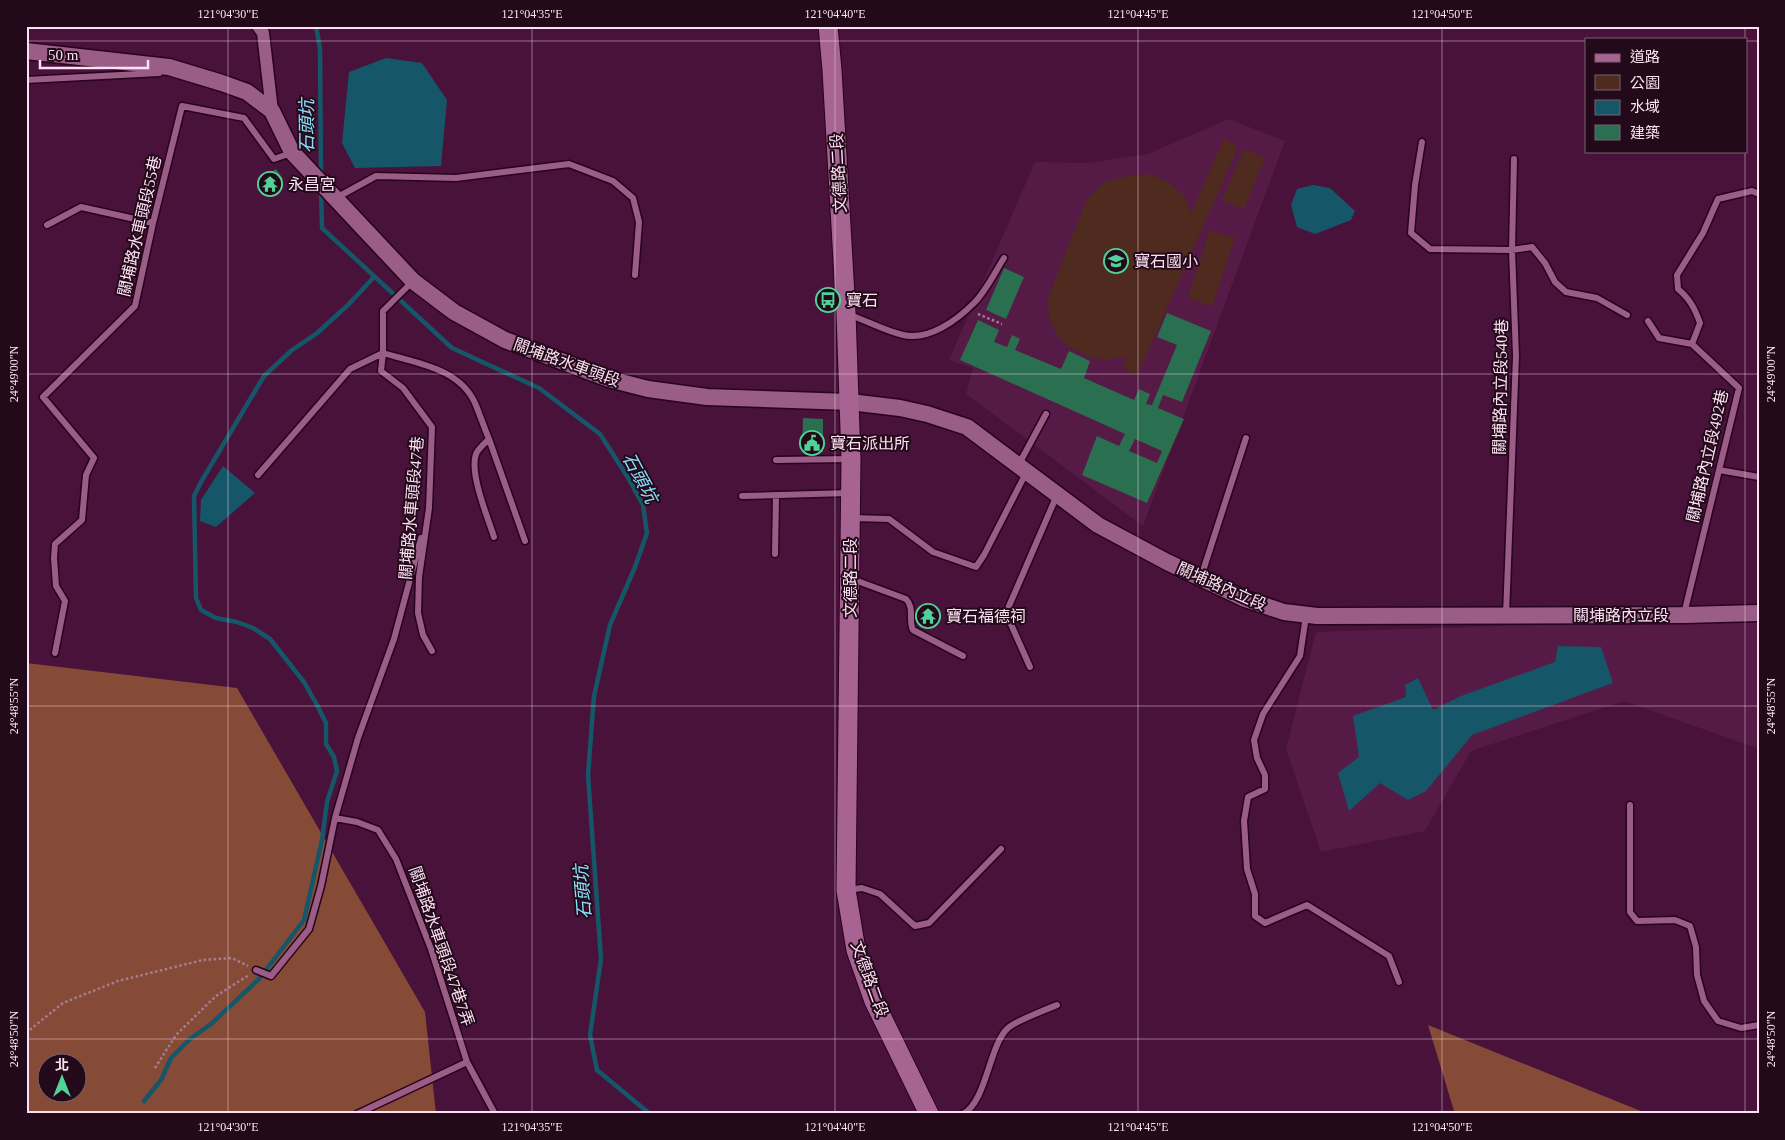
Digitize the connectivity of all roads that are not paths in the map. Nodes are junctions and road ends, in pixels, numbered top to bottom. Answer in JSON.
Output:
{"nodes":[{"id":1,"x":258,"y":26,"type":"edge"},
{"id":2,"x":828,"y":26,"type":"edge"},
{"id":3,"x":26,"y":51,"type":"edge"},
{"id":4,"x":185,"y":72,"type":"junction"},
{"id":5,"x":26,"y":80,"type":"edge"},
{"id":6,"x":272,"y":111,"type":"junction"},
{"id":7,"x":1422,"y":142,"type":"dead end"},
{"id":8,"x":292,"y":152,"type":"junction"},
{"id":9,"x":1514,"y":159,"type":"dead end"},
{"id":10,"x":1759,"y":194,"type":"edge"},
{"id":11,"x":334,"y":199,"type":"junction"},
{"id":12,"x":153,"y":223,"type":"junction"},
{"id":13,"x":47,"y":225,"type":"dead end"},
{"id":14,"x":1512,"y":250,"type":"junction"},
{"id":15,"x":1004,"y":258,"type":"dead end"},
{"id":16,"x":635,"y":275,"type":"dead end"},
{"id":17,"x":413,"y":281,"type":"junction"},
{"id":18,"x":846,"y":313,"type":"junction"},
{"id":19,"x":1627,"y":315,"type":"dead end"},
{"id":20,"x":1648,"y":321,"type":"dead end"},
{"id":21,"x":1692,"y":344,"type":"junction"},
{"id":22,"x":383,"y":353,"type":"junction"},
{"id":23,"x":850,"y":402,"type":"junction"},
{"id":24,"x":1046,"y":414,"type":"dead end"},
{"id":25,"x":1246,"y":438,"type":"dead end"},
{"id":26,"x":488,"y":439,"type":"junction"},
{"id":27,"x":776,"y":460,"type":"dead end"},
{"id":28,"x":851,"y":460,"type":"junction"},
{"id":29,"x":1023,"y":468,"type":"junction"},
{"id":30,"x":1719,"y":470,"type":"junction"},
{"id":31,"x":258,"y":476,"type":"dead end"},
{"id":32,"x":1759,"y":477,"type":"edge"},
{"id":33,"x":851,"y":494,"type":"junction"},
{"id":34,"x":1058,"y":494,"type":"junction"},
{"id":35,"x":776,"y":495,"type":"junction"},
{"id":36,"x":742,"y":496,"type":"dead end"},
{"id":37,"x":429,"y":508,"type":"junction"},
{"id":38,"x":850,"y":518,"type":"junction"},
{"id":39,"x":494,"y":537,"type":"dead end"},
{"id":40,"x":525,"y":541,"type":"dead end"},
{"id":41,"x":775,"y":554,"type":"dead end"},
{"id":42,"x":1200,"y":578,"type":"junction"},
{"id":43,"x":850,"y":579,"type":"junction"},
{"id":44,"x":1759,"y":613,"type":"edge"},
{"id":45,"x":1307,"y":615,"type":"junction"},
{"id":46,"x":1506,"y":615,"type":"junction"},
{"id":47,"x":1684,"y":615,"type":"junction"},
{"id":48,"x":432,"y":651,"type":"dead end"},
{"id":49,"x":55,"y":653,"type":"dead end"},
{"id":50,"x":963,"y":656,"type":"dead end"},
{"id":51,"x":1030,"y":667,"type":"dead end"},
{"id":52,"x":1630,"y":805,"type":"dead end"},
{"id":53,"x":335,"y":818,"type":"junction"},
{"id":54,"x":1001,"y":849,"type":"dead end"},
{"id":55,"x":846,"y":890,"type":"junction"},
{"id":56,"x":256,"y":970,"type":"road end"},
{"id":57,"x":1399,"y":982,"type":"dead end"},
{"id":58,"x":1057,"y":1004,"type":"dead end"},
{"id":59,"x":1759,"y":1025,"type":"edge"},
{"id":60,"x":467,"y":1062,"type":"junction"},
{"id":61,"x":357,"y":1114,"type":"edge"},
{"id":62,"x":496,"y":1114,"type":"edge"},
{"id":63,"x":929,"y":1114,"type":"edge"},
{"id":64,"x":963,"y":1114,"type":"edge"}],
"edges":[{"from":1,"to":6,"type":"street"},
{"from":2,"to":18,"type":"main road","name":"文德路二段"},
{"from":3,"to":4,"type":"street"},
{"from":4,"to":5,"type":"lane"},
{"from":4,"to":6,"type":"street"},
{"from":6,"to":8,"type":"street"},
{"from":7,"to":14,"type":"lane"},
{"from":8,"to":11,"type":"street","name":"關埔路水車頭段"},
{"from":8,"to":12,"type":"lane","name":"關埔路水車頭段55巷"},
{"from":9,"to":14,"type":"lane","name":"關埔路內立段540巷"},
{"from":10,"to":21,"type":"lane"},
{"from":11,"to":16,"type":"lane"},
{"from":11,"to":17,"type":"street","name":"關埔路水車頭段"},
{"from":12,"to":13,"type":"lane"},
{"from":12,"to":49,"type":"lane","name":"關埔路水車頭段55巷"},
{"from":14,"to":19,"type":"lane"},
{"from":14,"to":46,"type":"lane","name":"關埔路內立段540巷"},
{"from":15,"to":18,"type":"lane"},
{"from":17,"to":22,"type":"lane","name":"關埔路水車頭段47巷"},
{"from":17,"to":23,"type":"street","name":"關埔路水車頭段"},
{"from":18,"to":23,"type":"main road","name":"文德路二段"},
{"from":20,"to":21,"type":"lane"},
{"from":21,"to":30,"type":"lane","name":"關埔路內立段492巷"},
{"from":22,"to":26,"type":"lane"},
{"from":22,"to":31,"type":"lane"},
{"from":22,"to":37,"type":"lane","name":"關埔路水車頭段47巷"},
{"from":23,"to":28,"type":"main road","name":"文德路二段"},
{"from":23,"to":29,"type":"street","name":"關埔路內立段"},
{"from":24,"to":29,"type":"lane"},
{"from":25,"to":42,"type":"lane"},
{"from":26,"to":39,"type":"lane"},
{"from":26,"to":40,"type":"lane"},
{"from":27,"to":28,"type":"lane"},
{"from":28,"to":33,"type":"main road","name":"文德路二段"},
{"from":29,"to":34,"type":"street","name":"關埔路內立段"},
{"from":29,"to":38,"type":"lane"},
{"from":30,"to":32,"type":"lane"},
{"from":30,"to":47,"type":"lane","name":"關埔路內立段492巷"},
{"from":33,"to":35,"type":"lane"},
{"from":33,"to":38,"type":"main road","name":"文德路二段"},
{"from":34,"to":42,"type":"street","name":"關埔路內立段"},
{"from":34,"to":51,"type":"lane"},
{"from":35,"to":36,"type":"lane"},
{"from":35,"to":41,"type":"lane"},
{"from":37,"to":48,"type":"lane","name":"關埔路水車頭段47巷"},
{"from":37,"to":53,"type":"lane"},
{"from":38,"to":43,"type":"main road","name":"文德路二段"},
{"from":42,"to":45,"type":"street","name":"關埔路內立段"},
{"from":43,"to":50,"type":"lane"},
{"from":43,"to":55,"type":"main road","name":"文德路二段"},
{"from":44,"to":47,"type":"street","name":"關埔路內立段"},
{"from":45,"to":46,"type":"street","name":"關埔路內立段"},
{"from":45,"to":57,"type":"lane"},
{"from":46,"to":47,"type":"street","name":"關埔路內立段"},
{"from":52,"to":59,"type":"lane"},
{"from":53,"to":56,"type":"lane"},
{"from":53,"to":60,"type":"lane","name":"關埔路水車頭段47巷7弄"},
{"from":54,"to":55,"type":"lane"},
{"from":55,"to":63,"type":"main road","name":"文德路二段"},
{"from":58,"to":64,"type":"lane"},
{"from":60,"to":61,"type":"lane"},
{"from":60,"to":62,"type":"lane","name":"關埔路水車頭段47巷7弄"}]}
